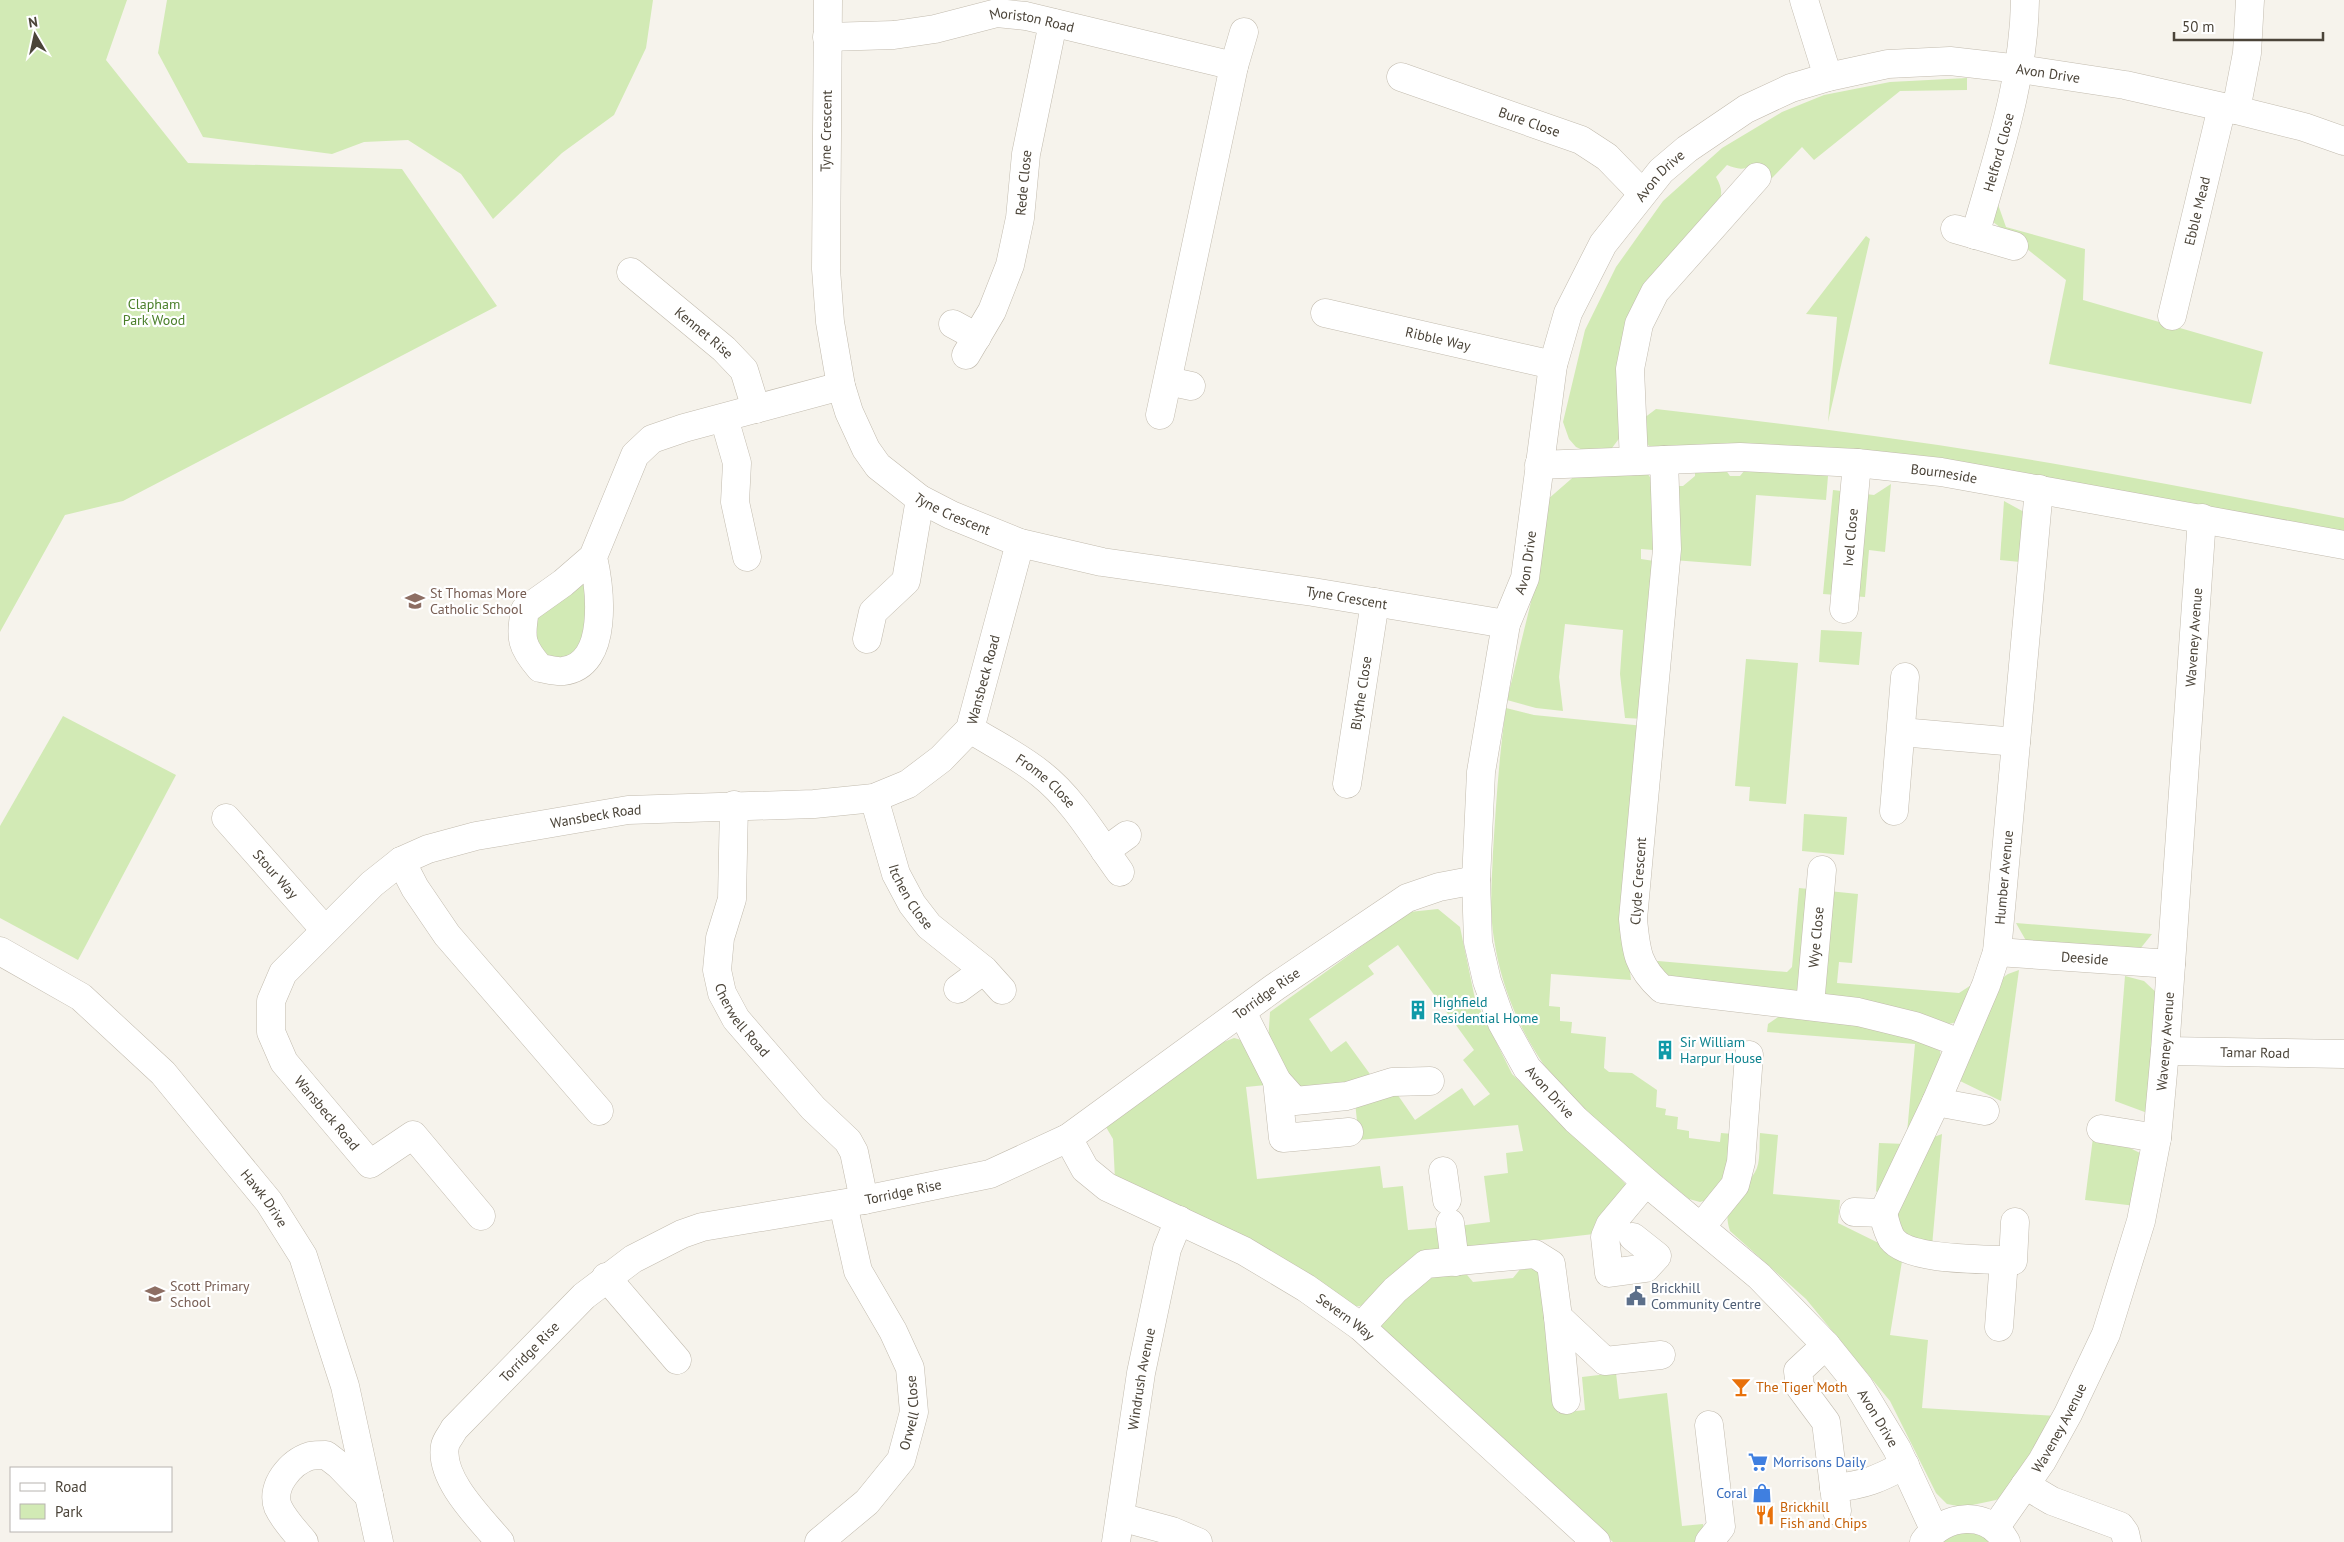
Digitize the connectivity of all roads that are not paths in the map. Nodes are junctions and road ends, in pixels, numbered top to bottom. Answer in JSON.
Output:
{"nodes":[{"id":1,"x":828,"y":0,"type":"edge"},
{"id":2,"x":1804,"y":0,"type":"edge"},
{"id":3,"x":2025,"y":0,"type":"edge"},
{"id":4,"x":2250,"y":0,"type":"edge"},
{"id":5,"x":1053,"y":23,"type":"junction"},
{"id":6,"x":1244,"y":32,"type":"dead end"},
{"id":7,"x":827,"y":37,"type":"junction"},
{"id":8,"x":1234,"y":66,"type":"junction"},
{"id":9,"x":2020,"y":68,"type":"junction"},
{"id":10,"x":1401,"y":77,"type":"dead end"},
{"id":11,"x":1828,"y":77,"type":"junction"},
{"id":12,"x":2229,"y":108,"type":"junction"},
{"id":13,"x":2344,"y":141,"type":"edge"},
{"id":14,"x":1757,"y":177,"type":"dead end"},
{"id":15,"x":1642,"y":193,"type":"junction"},
{"id":16,"x":2014,"y":246,"type":"dead end"},
{"id":17,"x":631,"y":272,"type":"dead end"},
{"id":18,"x":1325,"y":313,"type":"dead end"},
{"id":19,"x":2172,"y":316,"type":"dead end"},
{"id":20,"x":953,"y":324,"type":"dead end"},
{"id":21,"x":1552,"y":365,"type":"junction"},
{"id":22,"x":841,"y":386,"type":"junction"},
{"id":23,"x":756,"y":409,"type":"junction"},
{"id":24,"x":1160,"y":415,"type":"dead end"},
{"id":25,"x":724,"y":418,"type":"junction"},
{"id":26,"x":1664,"y":460,"type":"junction"},
{"id":27,"x":1634,"y":461,"type":"junction"},
{"id":28,"x":1857,"y":463,"type":"junction"},
{"id":29,"x":1539,"y":465,"type":"junction"},
{"id":30,"x":2039,"y":489,"type":"junction"},
{"id":31,"x":920,"y":499,"type":"junction"},
{"id":32,"x":2202,"y":518,"type":"junction"},
{"id":33,"x":1020,"y":543,"type":"junction"},
{"id":34,"x":2344,"y":546,"type":"edge"},
{"id":35,"x":747,"y":556,"type":"dead end"},
{"id":36,"x":593,"y":557,"type":"dead end"},
{"id":37,"x":1375,"y":602,"type":"junction"},
{"id":38,"x":1844,"y":610,"type":"dead end"},
{"id":39,"x":1506,"y":624,"type":"junction"},
{"id":40,"x":867,"y":639,"type":"dead end"},
{"id":41,"x":1905,"y":677,"type":"dead end"},
{"id":42,"x":970,"y":729,"type":"junction"},
{"id":43,"x":1901,"y":732,"type":"junction"},
{"id":44,"x":2016,"y":742,"type":"junction"},
{"id":45,"x":1347,"y":784,"type":"dead end"},
{"id":46,"x":874,"y":798,"type":"junction"},
{"id":47,"x":734,"y":805,"type":"junction"},
{"id":48,"x":1894,"y":810,"type":"dead end"},
{"id":49,"x":226,"y":818,"type":"dead end"},
{"id":50,"x":1127,"y":835,"type":"dead end"},
{"id":51,"x":401,"y":861,"type":"junction"},
{"id":52,"x":1822,"y":870,"type":"dead end"},
{"id":53,"x":1476,"y":880,"type":"junction"},
{"id":54,"x":325,"y":930,"type":"junction"},
{"id":55,"x":0,"y":951,"type":"edge"},
{"id":56,"x":1996,"y":952,"type":"junction"},
{"id":57,"x":2171,"y":964,"type":"junction"},
{"id":58,"x":984,"y":970,"type":"junction"},
{"id":59,"x":958,"y":989,"type":"dead end"},
{"id":60,"x":1002,"y":990,"type":"dead end"},
{"id":61,"x":1810,"y":1005,"type":"junction"},
{"id":62,"x":1242,"y":1012,"type":"junction"},
{"id":63,"x":1960,"y":1043,"type":"junction"},
{"id":64,"x":2165,"y":1051,"type":"junction"},
{"id":65,"x":2344,"y":1054,"type":"edge"},
{"id":66,"x":1749,"y":1055,"type":"dead end"},
{"id":67,"x":1277,"y":1081,"type":"junction"},
{"id":68,"x":1430,"y":1081,"type":"dead end"},
{"id":69,"x":1936,"y":1102,"type":"junction"},
{"id":70,"x":599,"y":1111,"type":"dead end"},
{"id":71,"x":1985,"y":1111,"type":"dead end"},
{"id":72,"x":2101,"y":1129,"type":"dead end"},
{"id":73,"x":1349,"y":1132,"type":"dead end"},
{"id":74,"x":1068,"y":1138,"type":"junction"},
{"id":75,"x":2157,"y":1138,"type":"junction"},
{"id":76,"x":1443,"y":1171,"type":"dead end"},
{"id":77,"x":1646,"y":1182,"type":"junction"},
{"id":78,"x":854,"y":1202,"type":"junction"},
{"id":79,"x":1854,"y":1212,"type":"dead end"},
{"id":80,"x":1883,"y":1213,"type":"junction"},
{"id":81,"x":481,"y":1216,"type":"dead end"},
{"id":82,"x":1179,"y":1220,"type":"junction"},
{"id":83,"x":2015,"y":1222,"type":"dead end"},
{"id":84,"x":1701,"y":1227,"type":"junction"},
{"id":85,"x":1633,"y":1237,"type":"dead end"},
{"id":86,"x":2004,"y":1260,"type":"junction"},
{"id":87,"x":1455,"y":1262,"type":"junction"},
{"id":88,"x":606,"y":1278,"type":"junction"},
{"id":89,"x":1558,"y":1317,"type":"junction"},
{"id":90,"x":1361,"y":1327,"type":"junction"},
{"id":91,"x":2000,"y":1327,"type":"dead end"},
{"id":92,"x":1826,"y":1345,"type":"junction"},
{"id":93,"x":1661,"y":1355,"type":"dead end"},
{"id":94,"x":677,"y":1360,"type":"dead end"},
{"id":95,"x":1566,"y":1400,"type":"dead end"},
{"id":96,"x":1709,"y":1425,"type":"dead end"},
{"id":97,"x":1905,"y":1465,"type":"junction"},
{"id":98,"x":2025,"y":1485,"type":"junction"},
{"id":99,"x":370,"y":1497,"type":"junction"},
{"id":100,"x":1118,"y":1529,"type":"edge"},
{"id":101,"x":2001,"y":1535,"type":"edge"},
{"id":102,"x":1929,"y":1536,"type":"edge"},
{"id":103,"x":833,"y":1538,"type":"edge"},
{"id":104,"x":304,"y":1542,"type":"edge"},
{"id":105,"x":379,"y":1542,"type":"edge"},
{"id":106,"x":500,"y":1542,"type":"edge"},
{"id":107,"x":1198,"y":1542,"type":"edge"},
{"id":108,"x":1596,"y":1542,"type":"edge"},
{"id":109,"x":1709,"y":1542,"type":"edge"},
{"id":110,"x":2127,"y":1542,"type":"edge"}],
"edges":[{"from":1,"to":7,"type":"street","name":"Tyne Crescent"},
{"from":2,"to":11,"type":"street"},
{"from":3,"to":9,"type":"street","name":"Helford Close"},
{"from":4,"to":12,"type":"street","name":"Ebble Mead"},
{"from":5,"to":7,"type":"street","name":"Moriston Road"},
{"from":5,"to":8,"type":"street","name":"Moriston Road"},
{"from":5,"to":20,"type":"street","name":"Rede Close"},
{"from":6,"to":8,"type":"street"},
{"from":7,"to":22,"type":"street","name":"Tyne Crescent"},
{"from":8,"to":24,"type":"street"},
{"from":9,"to":11,"type":"street","name":"Avon Drive"},
{"from":9,"to":12,"type":"street","name":"Avon Drive"},
{"from":9,"to":16,"type":"street","name":"Helford Close"},
{"from":10,"to":15,"type":"street","name":"Bure Close"},
{"from":11,"to":15,"type":"street","name":"Avon Drive"},
{"from":12,"to":13,"type":"street","name":"Avon Drive"},
{"from":12,"to":19,"type":"street","name":"Ebble Mead"},
{"from":14,"to":27,"type":"street"},
{"from":15,"to":21,"type":"street","name":"Avon Drive"},
{"from":17,"to":23,"type":"street","name":"Kennet Rise"},
{"from":18,"to":21,"type":"street","name":"Ribble Way"},
{"from":21,"to":29,"type":"street","name":"Avon Drive"},
{"from":22,"to":23,"type":"street"},
{"from":22,"to":31,"type":"street","name":"Tyne Crescent"},
{"from":23,"to":25,"type":"street"},
{"from":25,"to":35,"type":"street"},
{"from":25,"to":36,"type":"street"},
{"from":26,"to":27,"type":"street","name":"Bourneside"},
{"from":26,"to":28,"type":"street","name":"Bourneside"},
{"from":26,"to":61,"type":"street","name":"Clyde Crescent"},
{"from":27,"to":29,"type":"street","name":"Bourneside"},
{"from":28,"to":30,"type":"street","name":"Bourneside"},
{"from":28,"to":38,"type":"street","name":"Ivel Close"},
{"from":29,"to":39,"type":"street","name":"Avon Drive"},
{"from":30,"to":32,"type":"street","name":"Bourneside"},
{"from":30,"to":44,"type":"street","name":"Humber Avenue"},
{"from":31,"to":33,"type":"street","name":"Tyne Crescent"},
{"from":31,"to":40,"type":"street"},
{"from":32,"to":34,"type":"street","name":"Bourneside"},
{"from":32,"to":57,"type":"street","name":"Waveney Avenue"},
{"from":33,"to":37,"type":"street","name":"Tyne Crescent"},
{"from":33,"to":42,"type":"street","name":"Wansbeck Road"},
{"from":37,"to":39,"type":"street","name":"Tyne Crescent"},
{"from":37,"to":45,"type":"street","name":"Blythe Close"},
{"from":39,"to":53,"type":"street","name":"Avon Drive"},
{"from":41,"to":43,"type":"street"},
{"from":42,"to":46,"type":"street","name":"Wansbeck Road"},
{"from":42,"to":50,"type":"street","name":"Frome Close"},
{"from":43,"to":44,"type":"street"},
{"from":43,"to":48,"type":"street"},
{"from":44,"to":56,"type":"street","name":"Humber Avenue"},
{"from":46,"to":47,"type":"street","name":"Wansbeck Road"},
{"from":46,"to":58,"type":"street","name":"Itchen Close"},
{"from":47,"to":51,"type":"street","name":"Wansbeck Road"},
{"from":47,"to":78,"type":"street","name":"Cherwell Road"},
{"from":49,"to":54,"type":"street","name":"Stour Way"},
{"from":51,"to":54,"type":"street","name":"Wansbeck Road"},
{"from":51,"to":70,"type":"street"},
{"from":52,"to":61,"type":"street","name":"Wye Close"},
{"from":53,"to":62,"type":"street","name":"Torridge Rise"},
{"from":53,"to":77,"type":"street","name":"Avon Drive"},
{"from":54,"to":81,"type":"street","name":"Wansbeck Road"},
{"from":55,"to":99,"type":"street","name":"Hawk Drive"},
{"from":56,"to":57,"type":"street","name":"Deeside"},
{"from":56,"to":63,"type":"street","name":"Humber Avenue"},
{"from":57,"to":64,"type":"street","name":"Waveney Avenue"},
{"from":58,"to":59,"type":"street"},
{"from":58,"to":60,"type":"street","name":"Itchen Close"},
{"from":61,"to":63,"type":"street","name":"Clyde Crescent"},
{"from":62,"to":67,"type":"street"},
{"from":62,"to":74,"type":"street","name":"Torridge Rise"},
{"from":63,"to":69,"type":"street","name":"Humber Avenue"},
{"from":64,"to":65,"type":"street","name":"Tamar Road"},
{"from":64,"to":75,"type":"street","name":"Waveney Avenue"},
{"from":66,"to":84,"type":"street"},
{"from":67,"to":68,"type":"street"},
{"from":67,"to":73,"type":"street"},
{"from":69,"to":71,"type":"street"},
{"from":69,"to":80,"type":"street","name":"Humber Avenue"},
{"from":72,"to":75,"type":"street"},
{"from":74,"to":78,"type":"street","name":"Torridge Rise"},
{"from":74,"to":82,"type":"street","name":"Severn Way"},
{"from":75,"to":98,"type":"street","name":"Waveney Avenue"},
{"from":76,"to":87,"type":"street"},
{"from":77,"to":84,"type":"street","name":"Avon Drive"},
{"from":77,"to":85,"type":"street"},
{"from":78,"to":88,"type":"street","name":"Torridge Rise"},
{"from":78,"to":103,"type":"street","name":"Orwell Close"},
{"from":79,"to":80,"type":"street"},
{"from":80,"to":86,"type":"street"},
{"from":82,"to":90,"type":"street","name":"Severn Way"},
{"from":82,"to":100,"type":"street","name":"Windrush Avenue"},
{"from":83,"to":86,"type":"street"},
{"from":84,"to":92,"type":"street","name":"Avon Drive"},
{"from":86,"to":91,"type":"street"},
{"from":87,"to":89,"type":"street"},
{"from":87,"to":90,"type":"street"},
{"from":88,"to":94,"type":"street"},
{"from":88,"to":106,"type":"street","name":"Torridge Rise"},
{"from":89,"to":93,"type":"street"},
{"from":89,"to":95,"type":"street"},
{"from":90,"to":108,"type":"street","name":"Severn Way"},
{"from":92,"to":97,"type":"street","name":"Avon Drive"},
{"from":92,"to":97,"type":"street"},
{"from":96,"to":109,"type":"street"},
{"from":97,"to":102,"type":"street","name":"Avon Drive"},
{"from":98,"to":101,"type":"street","name":"Waveney Avenue"},
{"from":98,"to":110,"type":"street"},
{"from":99,"to":104,"type":"street"},
{"from":99,"to":105,"type":"street","name":"Hawk Drive"},
{"from":100,"to":107,"type":"street"},
{"from":101,"to":102,"type":"street"}]}
